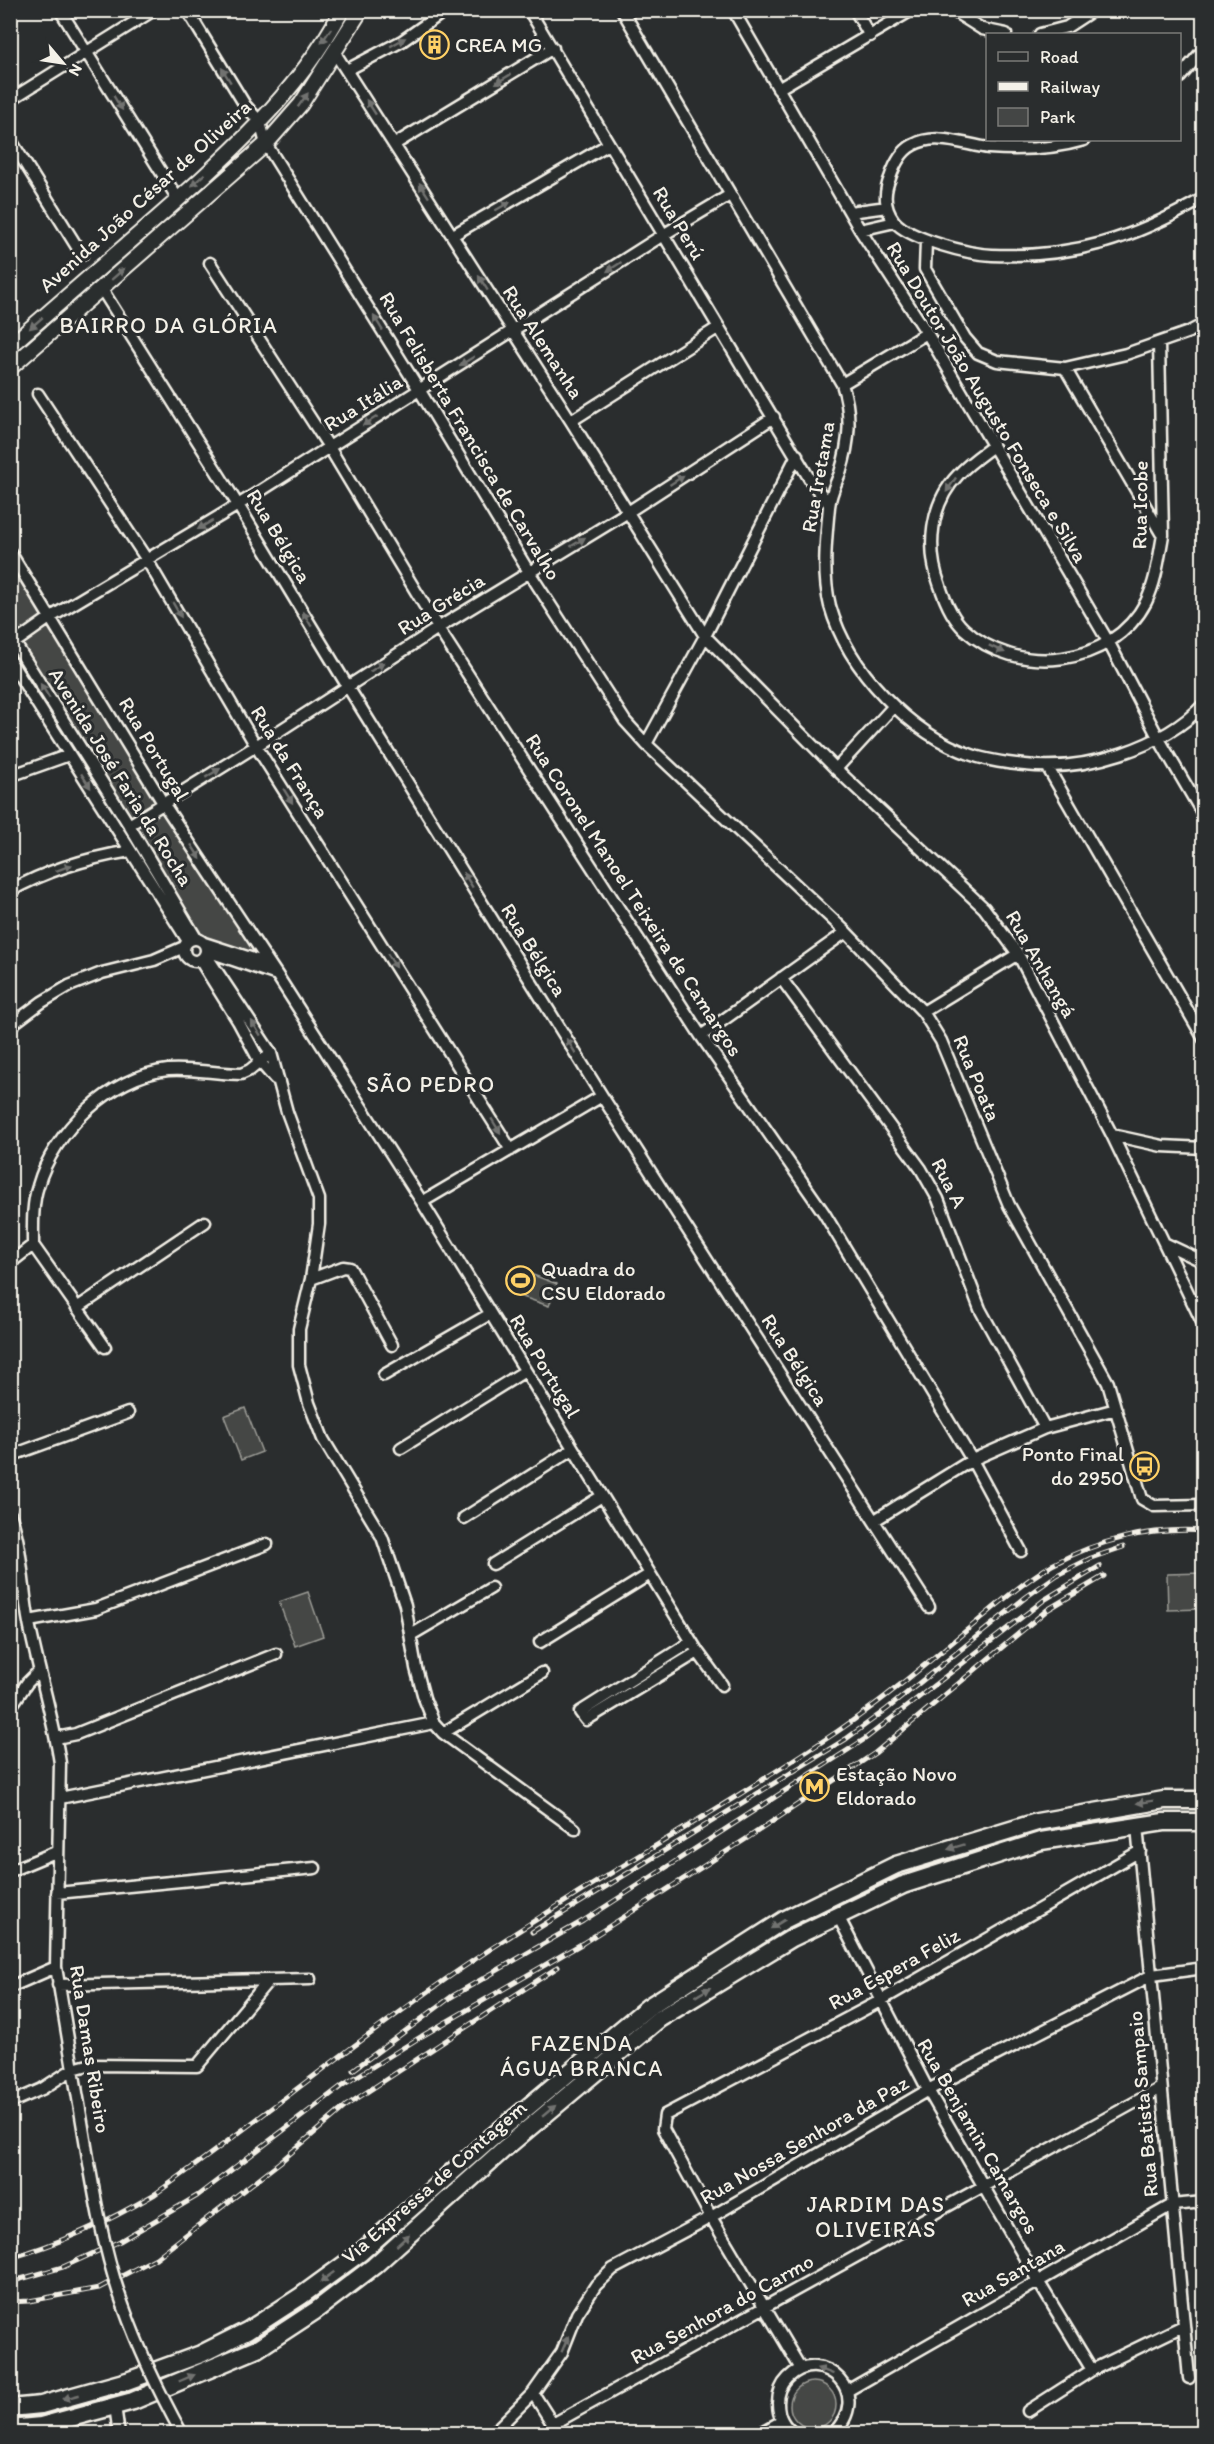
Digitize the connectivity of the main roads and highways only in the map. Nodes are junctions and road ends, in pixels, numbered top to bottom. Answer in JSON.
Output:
{"nodes":[{"id":1,"x":361,"y":10,"type":"edge"},
{"id":2,"x":339,"y":13,"type":"edge"},
{"id":3,"x":11,"y":345,"type":"edge"},
{"id":4,"x":10,"y":368,"type":"edge"},
{"id":5,"x":1203,"y":1800,"type":"edge"},
{"id":6,"x":1203,"y":1822,"type":"edge"},
{"id":7,"x":10,"y":2408,"type":"edge"},
{"id":8,"x":10,"y":2429,"type":"edge"}],
"edges":[{"from":4,"to":1,"type":"main road","name":"Avenida João César de Oliveira","one_way":true},
{"from":2,"to":3,"type":"main road","name":"Avenida João César de Oliveira","one_way":true},
{"from":5,"to":7,"type":"highway","name":"Via Expressa de Contagem","one_way":true},
{"from":8,"to":6,"type":"highway","name":"Via Expressa de Contagem","one_way":true}]}
